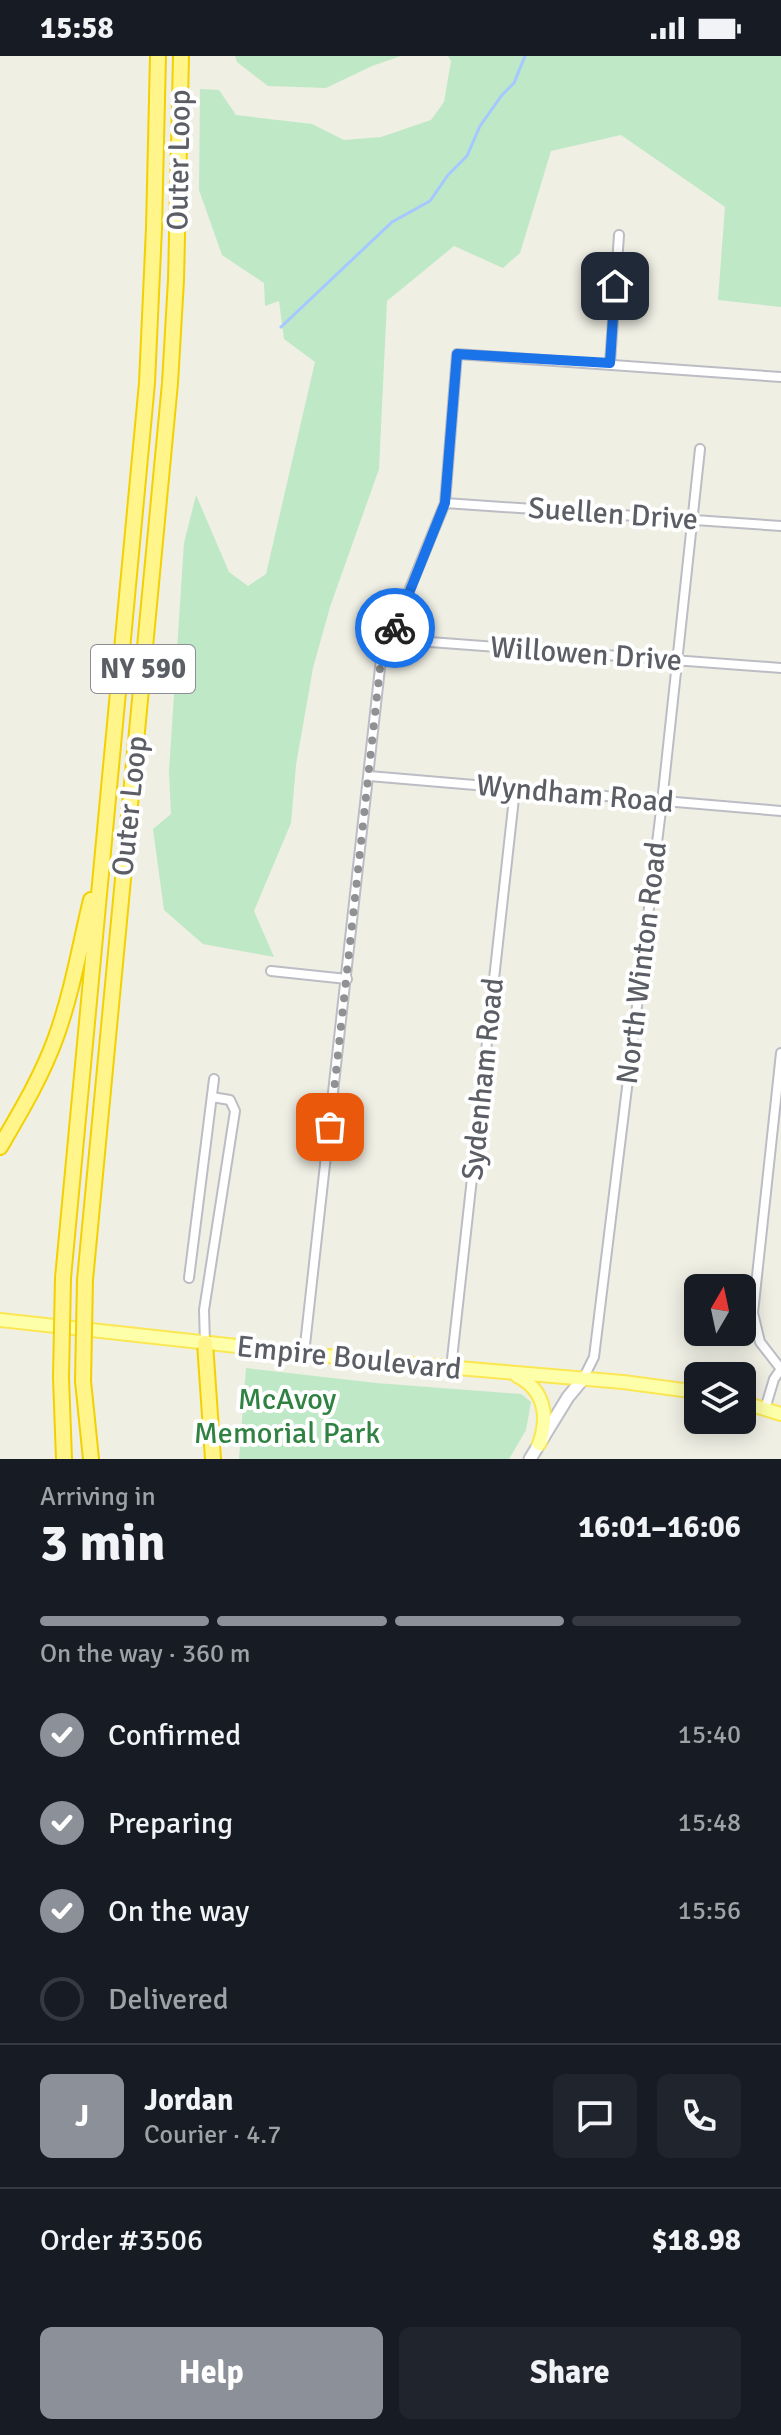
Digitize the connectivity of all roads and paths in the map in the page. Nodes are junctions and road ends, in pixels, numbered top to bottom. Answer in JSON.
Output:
{"nodes":[{"id":1,"x":158,"y":56,"type":"edge"},
{"id":2,"x":181,"y":56,"type":"edge"},
{"id":3,"x":619,"y":235,"type":"dead end"},
{"id":4,"x":610,"y":363,"type":"junction"},
{"id":5,"x":781,"y":377,"type":"edge"},
{"id":6,"x":700,"y":449,"type":"dead end"},
{"id":7,"x":445,"y":503,"type":"junction"},
{"id":8,"x":693,"y":519,"type":"junction"},
{"id":9,"x":781,"y":526,"type":"edge"},
{"id":10,"x":390,"y":639,"type":"junction"},
{"id":11,"x":677,"y":660,"type":"junction"},
{"id":12,"x":781,"y":668,"type":"edge"},
{"id":13,"x":369,"y":776,"type":"junction"},
{"id":14,"x":515,"y":789,"type":"junction"},
{"id":15,"x":662,"y":802,"type":"junction"},
{"id":16,"x":781,"y":811,"type":"edge"},
{"id":17,"x":103,"y":845,"type":"junction"},
{"id":18,"x":271,"y":971,"type":"dead end"},
{"id":19,"x":347,"y":979,"type":"junction"},
{"id":20,"x":781,"y":1053,"type":"edge"},
{"id":21,"x":214,"y":1079,"type":"dead end"},
{"id":22,"x":212,"y":1097,"type":"junction"},
{"id":23,"x":0,"y":1147,"type":"edge"},
{"id":24,"x":209,"y":1274,"type":"junction"},
{"id":25,"x":0,"y":1320,"type":"edge"},
{"id":26,"x":205,"y":1343,"type":"junction"},
{"id":27,"x":304,"y":1354,"type":"junction"},
{"id":28,"x":451,"y":1368,"type":"junction"},
{"id":29,"x":781,"y":1369,"type":"edge"},
{"id":30,"x":507,"y":1373,"type":"junction"},
{"id":31,"x":583,"y":1379,"type":"junction"},
{"id":32,"x":684,"y":1390,"type":"edge"},
{"id":33,"x":756,"y":1406,"type":"edge"},
{"id":34,"x":765,"y":1409,"type":"junction"},
{"id":35,"x":781,"y":1414,"type":"edge"},
{"id":36,"x":539,"y":1444,"type":"junction"},
{"id":37,"x":64,"y":1459,"type":"edge"},
{"id":38,"x":89,"y":1459,"type":"edge"},
{"id":39,"x":213,"y":1459,"type":"edge"},
{"id":40,"x":530,"y":1459,"type":"edge"}],
"edges":[{"from":1,"to":17,"type":"highway","name":"Outer Loop","number":"NY 590"},
{"from":2,"to":38,"type":"highway","name":"Outer Loop","number":"NY 590","bridge":true},
{"from":3,"to":4,"type":"street"},
{"from":4,"to":5,"type":"street"},
{"from":4,"to":7,"type":"street"},
{"from":6,"to":8,"type":"street","name":"North Winton Road"},
{"from":7,"to":8,"type":"street","name":"Suellen Drive"},
{"from":7,"to":10,"type":"street"},
{"from":8,"to":9,"type":"street","name":"Suellen Drive"},
{"from":8,"to":11,"type":"street","name":"North Winton Road"},
{"from":10,"to":11,"type":"street","name":"Willowen Drive"},
{"from":10,"to":13,"type":"street"},
{"from":11,"to":12,"type":"street","name":"Willowen Drive"},
{"from":11,"to":15,"type":"street","name":"North Winton Road"},
{"from":13,"to":14,"type":"street","name":"Wyndham Road"},
{"from":13,"to":19,"type":"street"},
{"from":14,"to":15,"type":"street","name":"Wyndham Road"},
{"from":14,"to":28,"type":"street","name":"Sydenham Road"},
{"from":15,"to":16,"type":"street","name":"Wyndham Road"},
{"from":15,"to":31,"type":"street","name":"North Winton Road"},
{"from":17,"to":23,"type":"highway"},
{"from":17,"to":37,"type":"highway","name":"Outer Loop","number":"NY 590","bridge":true},
{"from":18,"to":19,"type":"street"},
{"from":19,"to":27,"type":"street"},
{"from":20,"to":29,"type":"street"},
{"from":21,"to":22,"type":"street"},
{"from":22,"to":24,"type":"street"},
{"from":22,"to":24,"type":"street"},
{"from":24,"to":26,"type":"street"},
{"from":25,"to":26,"type":"main road","name":"Empire Boulevard"},
{"from":26,"to":27,"type":"main road","name":"Empire Boulevard"},
{"from":26,"to":39,"type":"highway"},
{"from":27,"to":28,"type":"main road","name":"Empire Boulevard"},
{"from":28,"to":30,"type":"main road","name":"Empire Boulevard"},
{"from":29,"to":34,"type":"street"},
{"from":30,"to":31,"type":"main road","name":"Empire Boulevard"},
{"from":30,"to":36,"type":"main road"},
{"from":31,"to":32,"type":"main road","name":"Empire Boulevard"},
{"from":31,"to":36,"type":"main road","name":"North Winton Road"},
{"from":33,"to":34,"type":"main road"},
{"from":34,"to":35,"type":"main road"},
{"from":36,"to":40,"type":"main road","name":"North Winton Road"}]}
